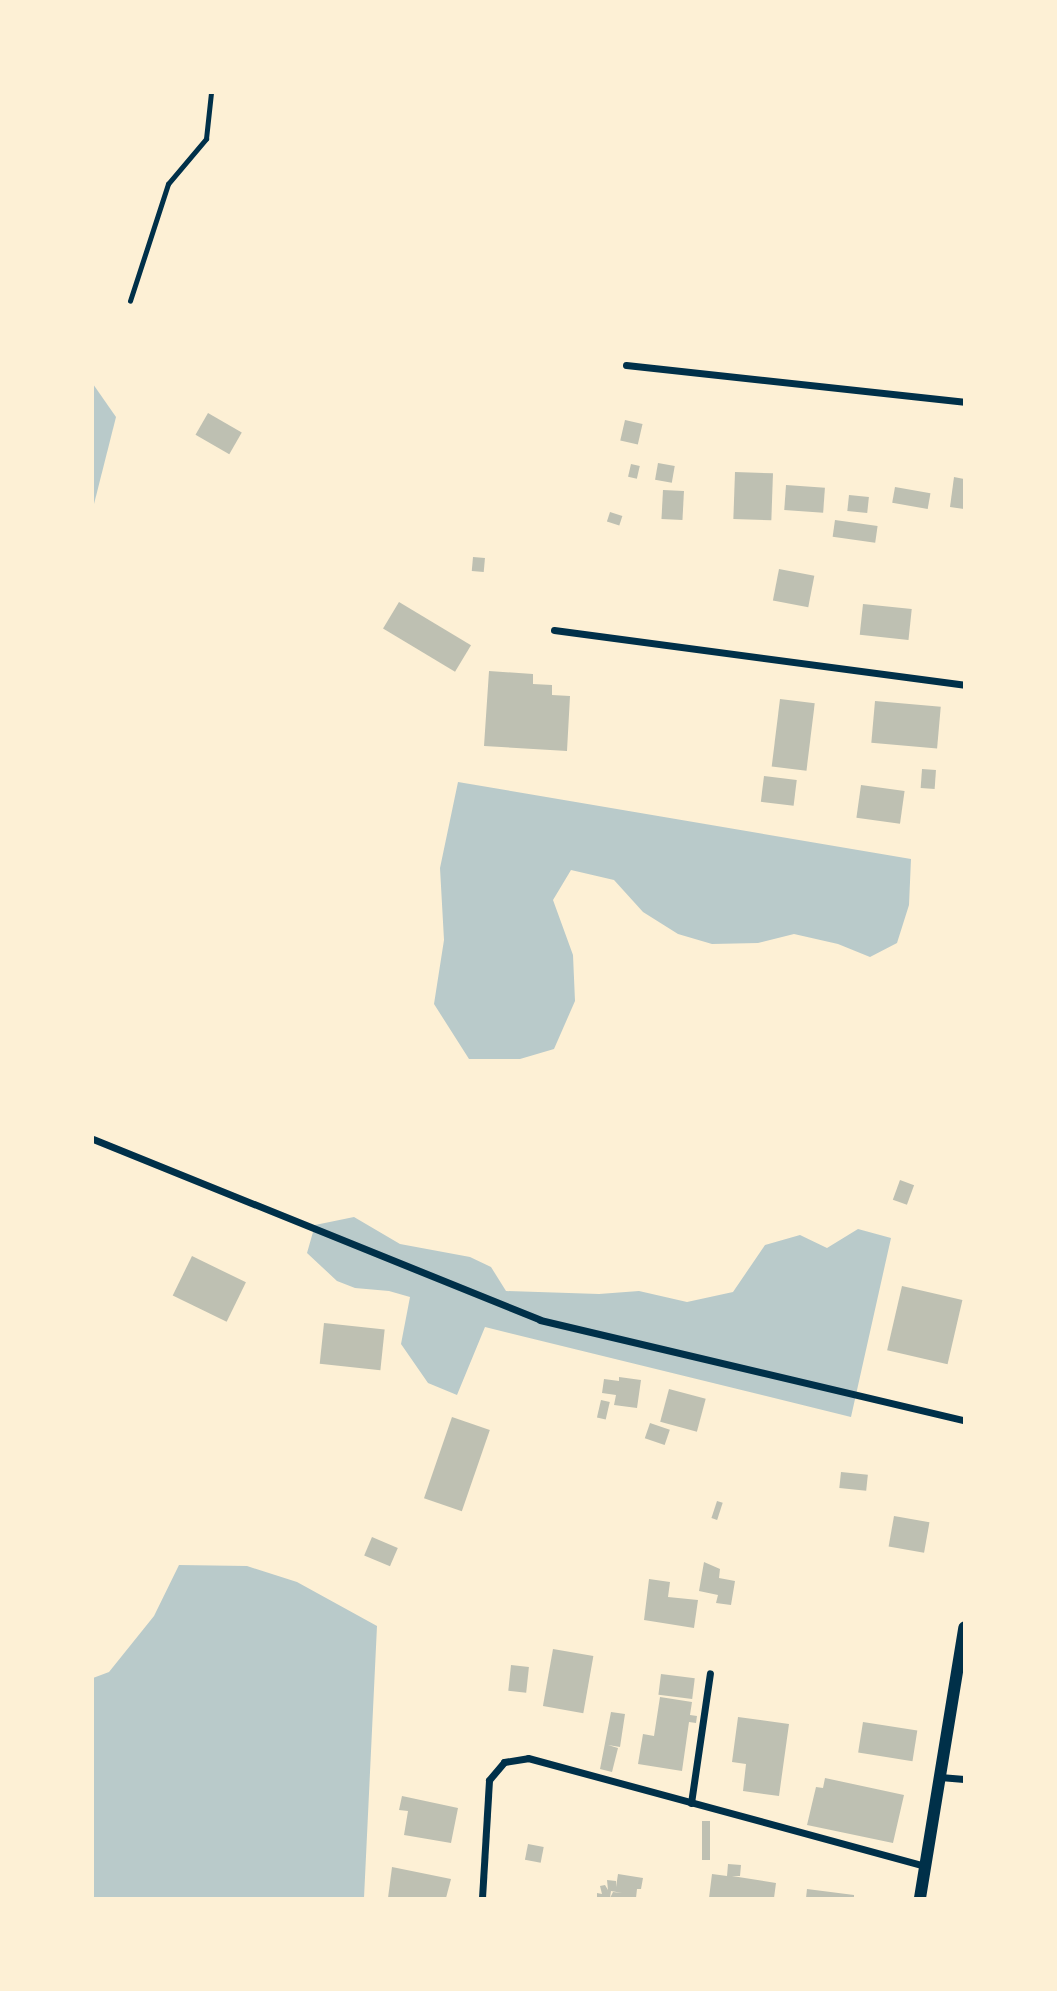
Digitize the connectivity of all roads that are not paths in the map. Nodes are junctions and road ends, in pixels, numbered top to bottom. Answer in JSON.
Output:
{"nodes":[{"id":1,"x":626,"y":365,"type":"dead end"},
{"id":2,"x":964,"y":402,"type":"edge"},
{"id":3,"x":554,"y":630,"type":"dead end"},
{"id":4,"x":964,"y":685,"type":"edge"},
{"id":5,"x":93,"y":1139,"type":"edge"},
{"id":6,"x":964,"y":1420,"type":"edge"},
{"id":7,"x":964,"y":1628,"type":"edge"},
{"id":8,"x":710,"y":1673,"type":"dead end"},
{"id":9,"x":940,"y":1777,"type":"junction"},
{"id":10,"x":964,"y":1779,"type":"edge"},
{"id":11,"x":691,"y":1803,"type":"junction"},
{"id":12,"x":925,"y":1866,"type":"junction"},
{"id":13,"x":482,"y":1898,"type":"edge"},
{"id":14,"x":920,"y":1898,"type":"edge"}],
"edges":[{"from":1,"to":2,"type":"street"},
{"from":3,"to":4,"type":"street"},
{"from":5,"to":6,"type":"street"},
{"from":7,"to":9,"type":"street"},
{"from":8,"to":11,"type":"street"},
{"from":9,"to":10,"type":"street"},
{"from":9,"to":12,"type":"street"},
{"from":11,"to":12,"type":"street"},
{"from":11,"to":13,"type":"street"},
{"from":12,"to":14,"type":"street"}]}
